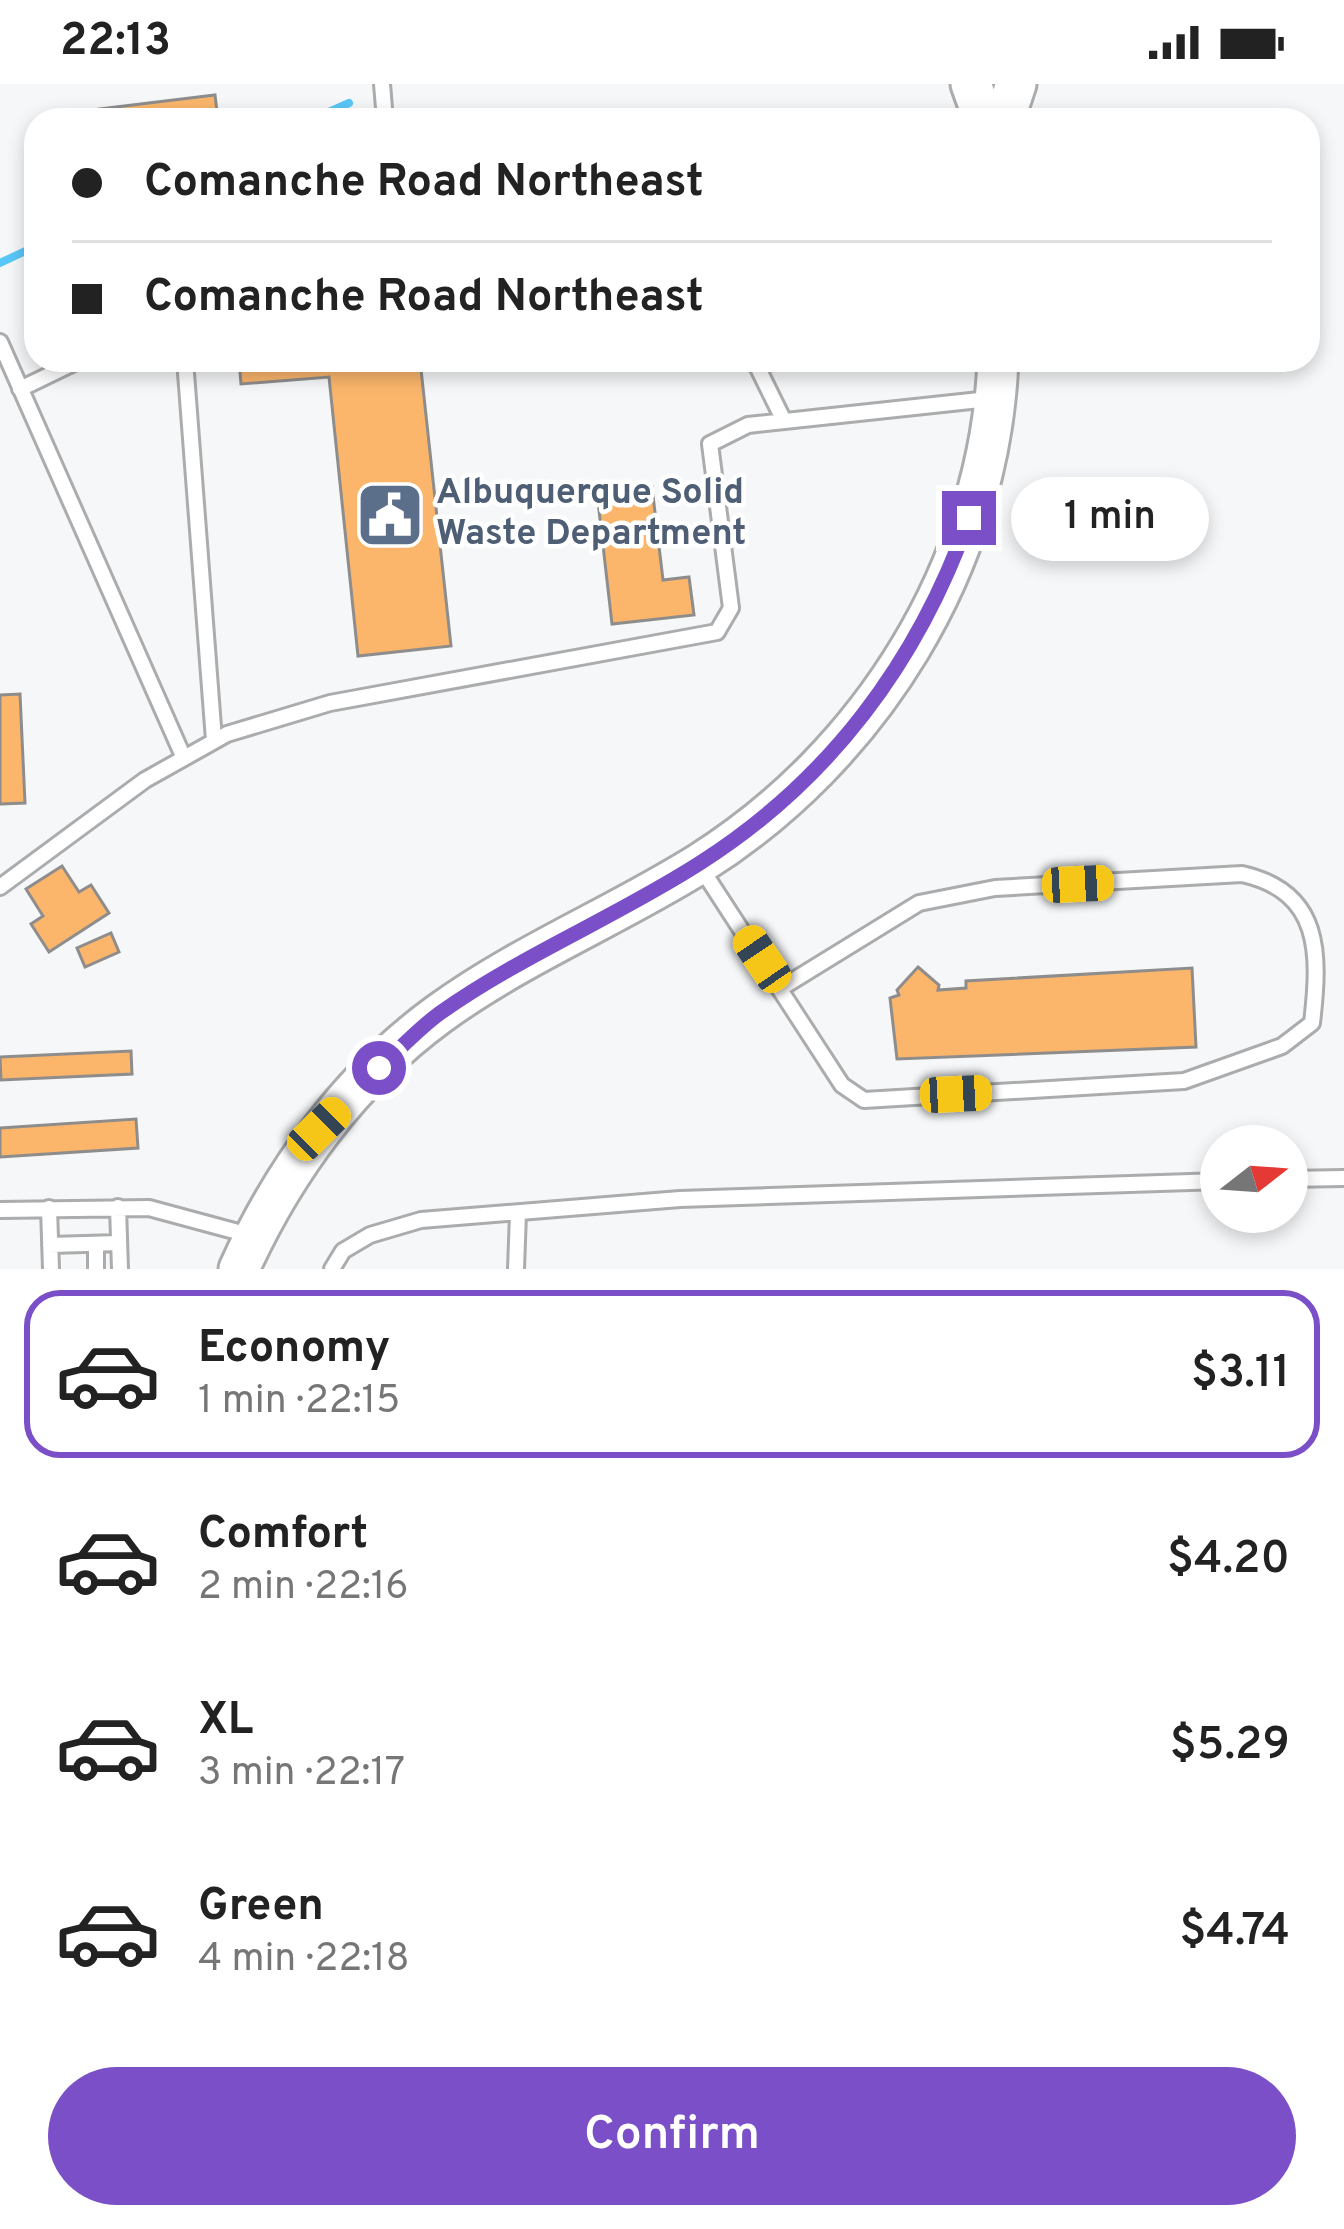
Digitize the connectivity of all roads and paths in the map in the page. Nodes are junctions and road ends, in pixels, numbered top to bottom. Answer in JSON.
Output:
{"nodes":[{"id":1,"x":0,"y":342,"type":"edge"},
{"id":2,"x":55,"y":372,"type":"edge"},
{"id":3,"x":186,"y":372,"type":"edge"},
{"id":4,"x":760,"y":372,"type":"edge"},
{"id":5,"x":996,"y":380,"type":"edge"},
{"id":6,"x":20,"y":389,"type":"junction"},
{"id":7,"x":784,"y":421,"type":"junction"},
{"id":8,"x":214,"y":740,"type":"junction"},
{"id":9,"x":183,"y":756,"type":"junction"},
{"id":10,"x":698,"y":864,"type":"junction"},
{"id":11,"x":0,"y":886,"type":"edge"},
{"id":12,"x":781,"y":988,"type":"junction"},
{"id":13,"x":1344,"y":1178,"type":"edge"},
{"id":14,"x":1308,"y":1179,"type":"edge"},
{"id":15,"x":1200,"y":1182,"type":"edge"},
{"id":16,"x":118,"y":1207,"type":"junction"},
{"id":17,"x":50,"y":1208,"type":"junction"},
{"id":18,"x":0,"y":1210,"type":"edge"},
{"id":19,"x":518,"y":1213,"type":"junction"},
{"id":20,"x":119,"y":1243,"type":"junction"},
{"id":21,"x":96,"y":1244,"type":"junction"},
{"id":22,"x":50,"y":1245,"type":"junction"},
{"id":23,"x":247,"y":1253,"type":"edge"},
{"id":24,"x":51,"y":1269,"type":"edge"},
{"id":25,"x":96,"y":1269,"type":"edge"},
{"id":26,"x":120,"y":1269,"type":"edge"},
{"id":27,"x":332,"y":1269,"type":"edge"},
{"id":28,"x":516,"y":1269,"type":"edge"}],
"edges":[{"from":1,"to":6,"type":"lane"},
{"from":2,"to":6,"type":"lane"},
{"from":3,"to":8,"type":"lane"},
{"from":4,"to":7,"type":"lane"},
{"from":5,"to":7,"type":"lane"},
{"from":5,"to":10,"type":"main road"},
{"from":6,"to":9,"type":"lane"},
{"from":7,"to":8,"type":"lane"},
{"from":8,"to":9,"type":"lane"},
{"from":9,"to":11,"type":"lane"},
{"from":10,"to":12,"type":"lane"},
{"from":10,"to":23,"type":"main road"},
{"from":12,"to":12,"type":"lane"},
{"from":13,"to":14,"type":"lane"},
{"from":15,"to":19,"type":"lane"},
{"from":16,"to":17,"type":"lane"},
{"from":16,"to":20,"type":"lane"},
{"from":16,"to":23,"type":"lane"},
{"from":17,"to":18,"type":"lane"},
{"from":17,"to":22,"type":"lane"},
{"from":19,"to":27,"type":"lane"},
{"from":19,"to":28,"type":"lane"},
{"from":20,"to":21,"type":"lane"},
{"from":20,"to":26,"type":"lane"},
{"from":21,"to":22,"type":"lane"},
{"from":21,"to":25,"type":"lane"},
{"from":22,"to":24,"type":"lane"}]}
